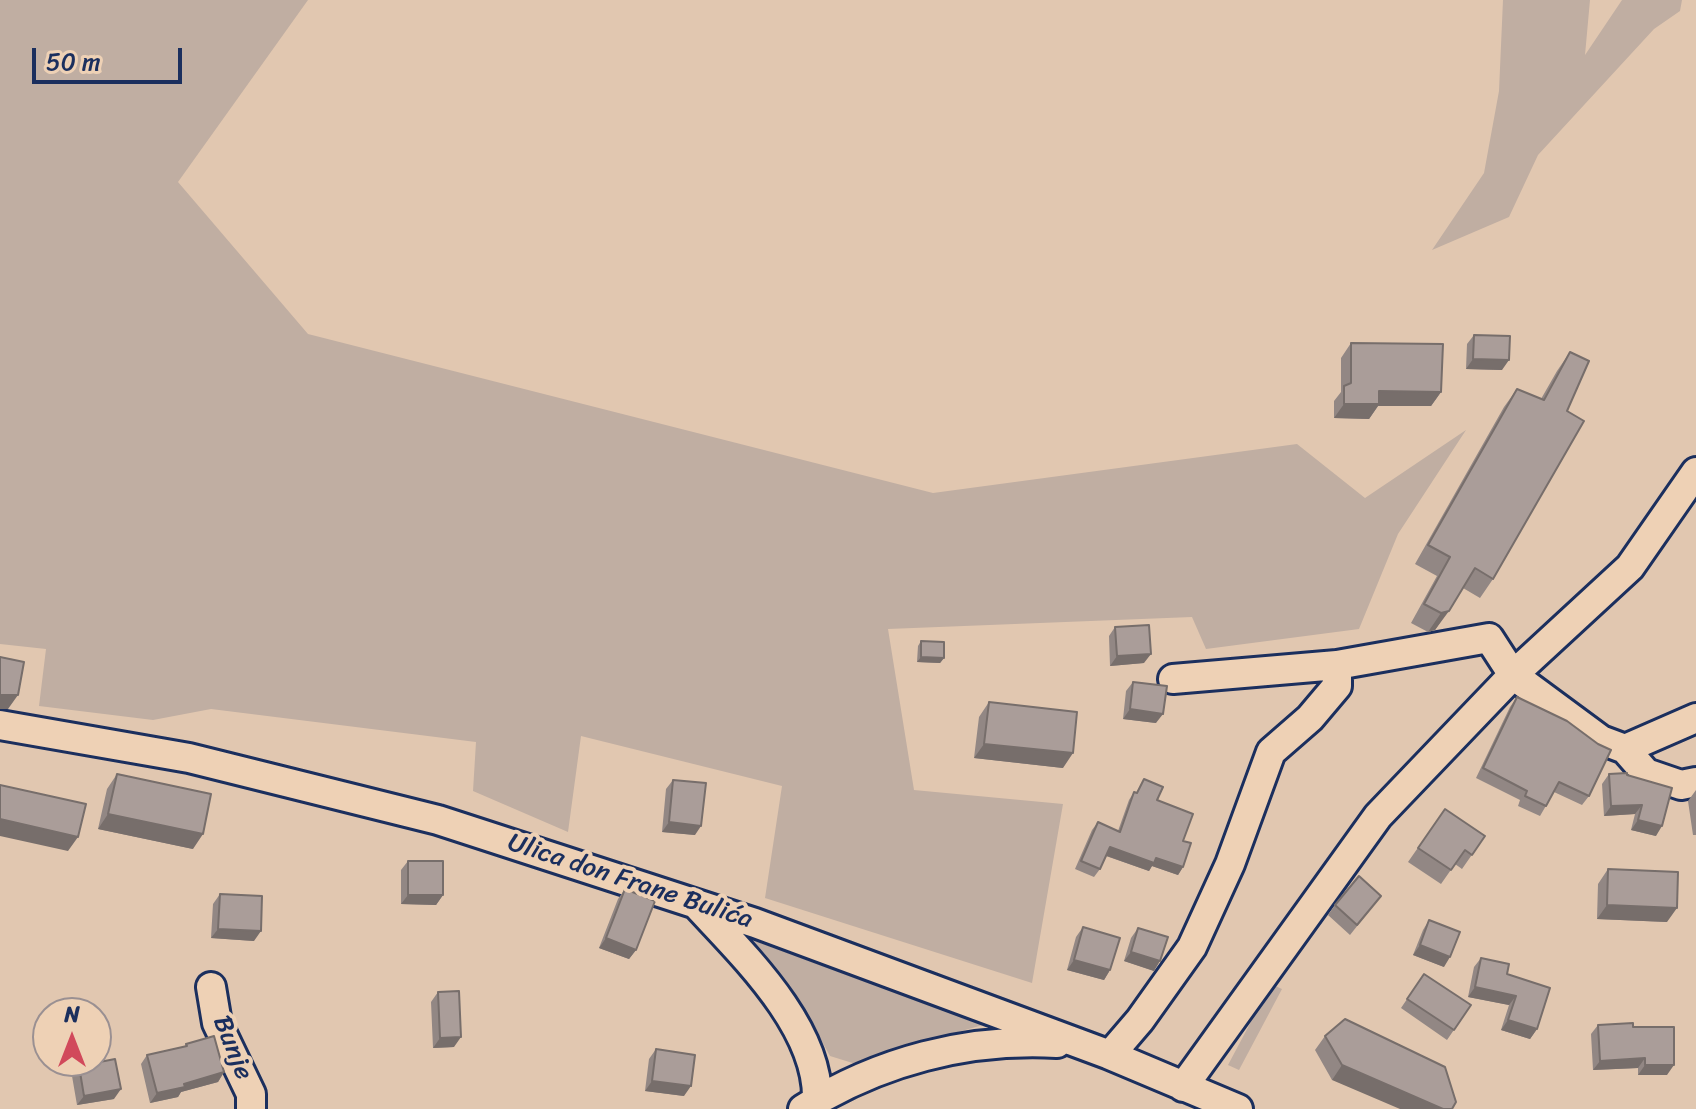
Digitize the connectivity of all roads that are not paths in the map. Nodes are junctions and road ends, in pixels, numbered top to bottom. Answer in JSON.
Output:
{"nodes":[{"id":1,"x":1696,"y":472,"type":"edge"},
{"id":2,"x":1337,"y":665,"type":"junction"},
{"id":3,"x":1513,"y":675,"type":"junction"},
{"id":4,"x":1173,"y":679,"type":"dead end"},
{"id":5,"x":1696,"y":718,"type":"edge"},
{"id":6,"x":0,"y":725,"type":"edge"},
{"id":7,"x":1625,"y":749,"type":"junction"},
{"id":8,"x":1696,"y":782,"type":"edge"},
{"id":9,"x":693,"y":901,"type":"junction"},
{"id":10,"x":211,"y":987,"type":"dead end"},
{"id":11,"x":1097,"y":1050,"type":"junction"},
{"id":12,"x":1183,"y":1087,"type":"junction"},
{"id":13,"x":810,"y":1105,"type":"edge"},
{"id":14,"x":251,"y":1109,"type":"edge"},
{"id":15,"x":1238,"y":1109,"type":"edge"}],
"edges":[{"from":1,"to":3,"type":"street"},
{"from":2,"to":3,"type":"street"},
{"from":2,"to":4,"type":"street"},
{"from":2,"to":11,"type":"street"},
{"from":3,"to":7,"type":"street"},
{"from":3,"to":12,"type":"street"},
{"from":5,"to":7,"type":"street"},
{"from":6,"to":9,"type":"street","name":"Ulica don Frane Bulića"},
{"from":7,"to":8,"type":"street"},
{"from":9,"to":11,"type":"street","name":"Ulica don Frane Bulića"},
{"from":9,"to":13,"type":"street"},
{"from":10,"to":14,"type":"street","name":"Bunje"},
{"from":11,"to":12,"type":"street","name":"Ulica don Frane Bulića"},
{"from":11,"to":13,"type":"street"},
{"from":12,"to":15,"type":"street","name":"Ulica don Frane Bulića"}]}
